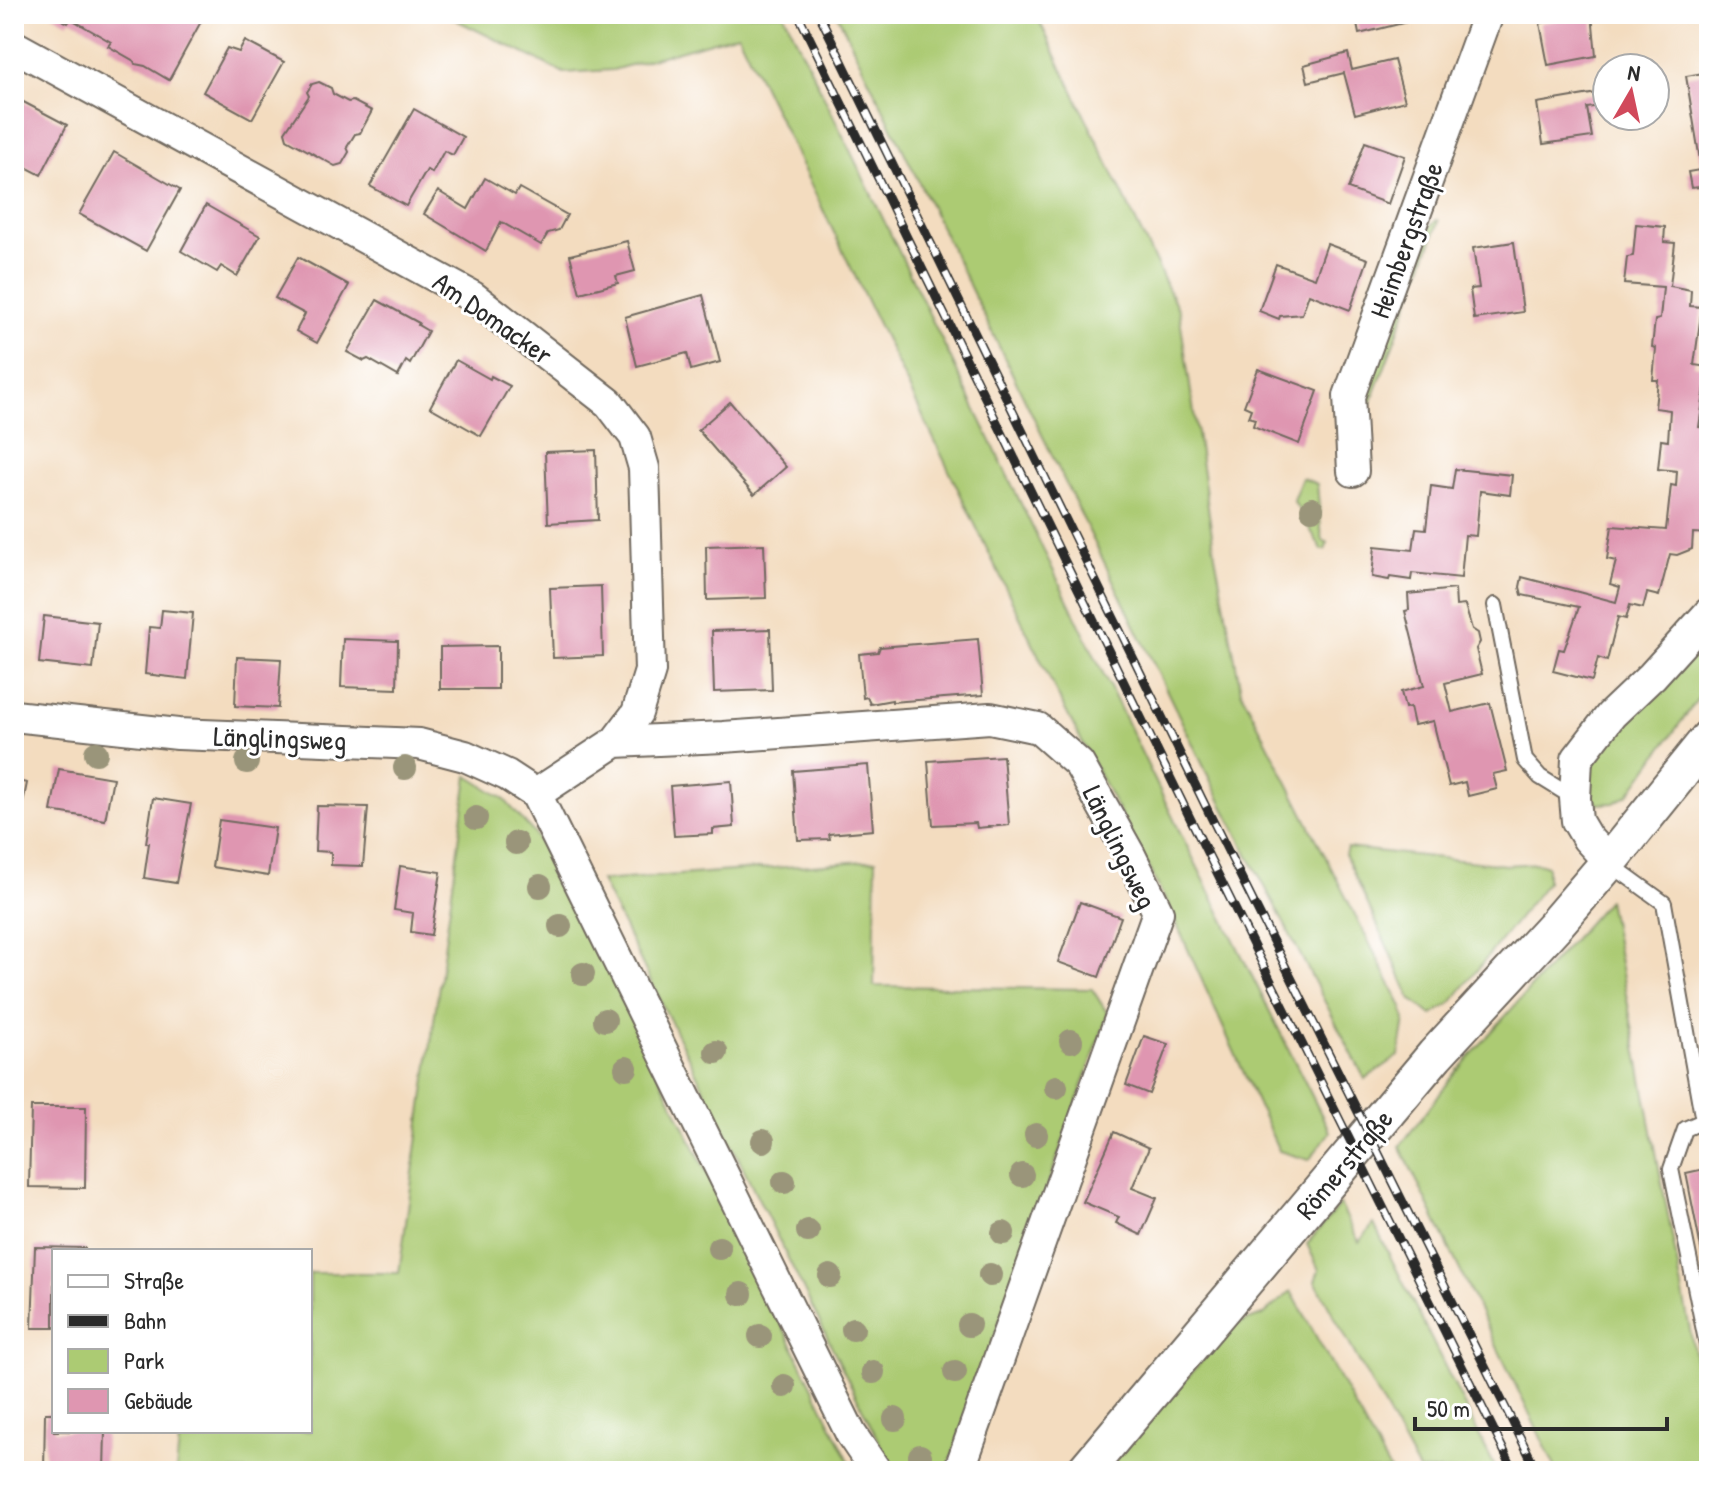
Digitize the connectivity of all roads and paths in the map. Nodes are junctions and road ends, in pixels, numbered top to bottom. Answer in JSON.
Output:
{"nodes":[{"id":1,"x":1488,"y":14,"type":"edge"},
{"id":2,"x":14,"y":46,"type":"edge"},
{"id":3,"x":1353,"y":471,"type":"dead end"},
{"id":4,"x":1495,"y":605,"type":"dead end"},
{"id":5,"x":1709,"y":613,"type":"edge"},
{"id":6,"x":14,"y":716,"type":"edge"},
{"id":7,"x":1709,"y":738,"type":"edge"},
{"id":8,"x":615,"y":742,"type":"junction"},
{"id":9,"x":536,"y":794,"type":"junction"},
{"id":10,"x":1575,"y":798,"type":"junction"},
{"id":11,"x":1609,"y":862,"type":"junction"},
{"id":12,"x":1706,"y":1120,"type":"edge"},
{"id":13,"x":1709,"y":1355,"type":"edge"},
{"id":14,"x":876,"y":1471,"type":"edge"},
{"id":15,"x":959,"y":1471,"type":"edge"},
{"id":16,"x":1085,"y":1471,"type":"edge"}],
"edges":[{"from":1,"to":3,"type":"street","name":"Heimbergstraße"},
{"from":2,"to":8,"type":"street","name":"Am Domacker"},
{"from":4,"to":10,"type":"lane"},
{"from":5,"to":10,"type":"street"},
{"from":6,"to":9,"type":"street","name":"Länglingsweg"},
{"from":7,"to":11,"type":"street","name":"Römerstraße"},
{"from":8,"to":9,"type":"street"},
{"from":8,"to":15,"type":"street","name":"Länglingsweg"},
{"from":9,"to":14,"type":"street"},
{"from":10,"to":11,"type":"street"},
{"from":11,"to":12,"type":"lane"},
{"from":11,"to":16,"type":"street","name":"Römerstraße"},
{"from":12,"to":13,"type":"lane"}]}
